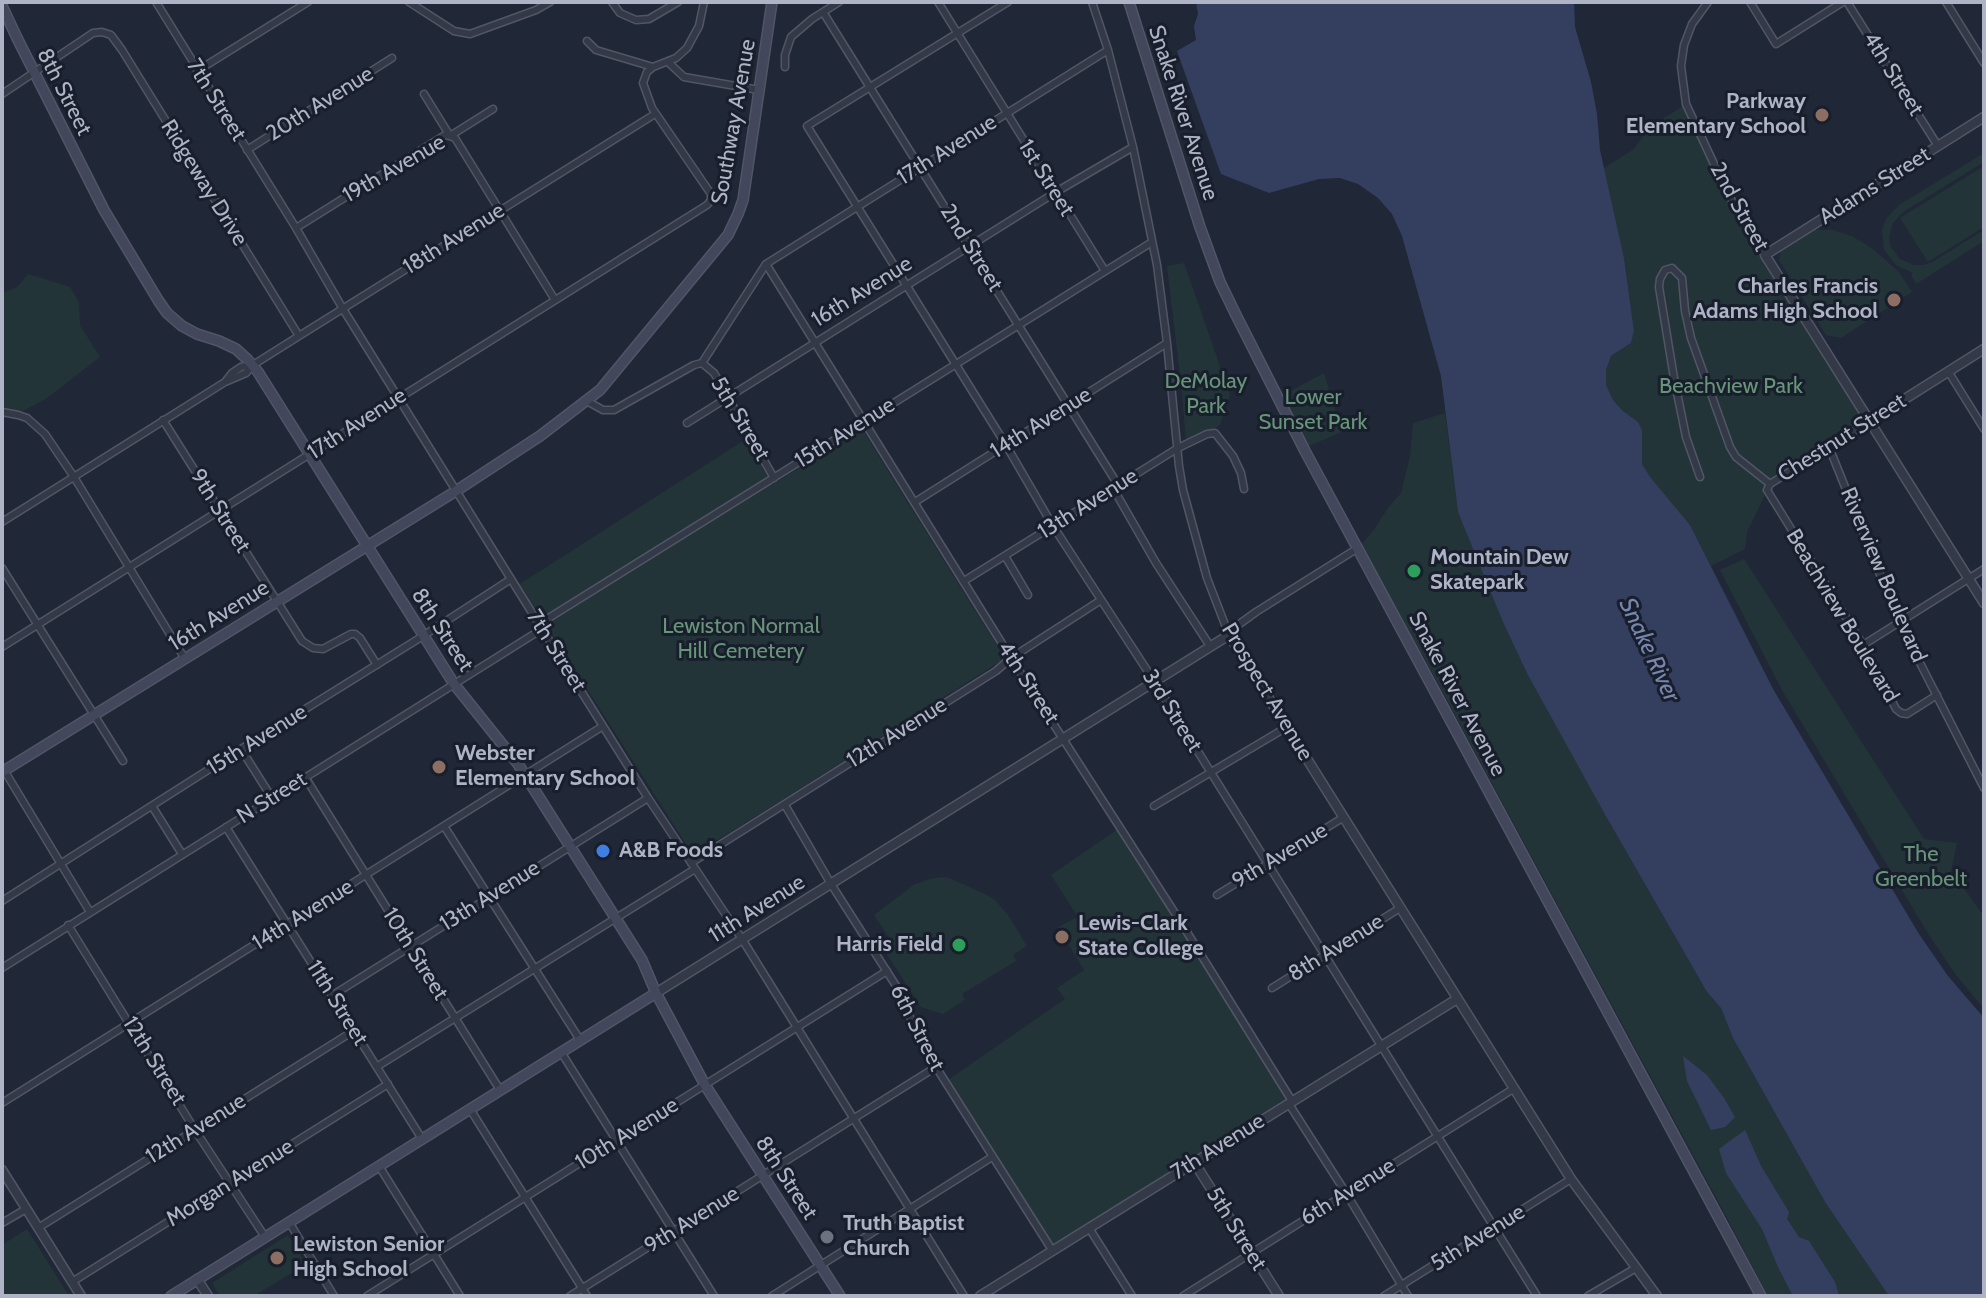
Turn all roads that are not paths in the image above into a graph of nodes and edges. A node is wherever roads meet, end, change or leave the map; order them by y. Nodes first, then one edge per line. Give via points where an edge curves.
1 (156, 2) edge
2 (308, 2) edge
3 (409, 2) edge
4 (550, 2) edge
5 (612, 2) edge
6 (678, 2) edge
7 (704, 2) edge
8 (772, 2) edge
9 (839, 2) edge
10 (938, 2) edge
11 (1008, 2) edge
12 (1092, 2) edge
13 (1129, 2) edge
14 (1708, 2) edge
15 (1750, 2) edge
16 (1845, 2) edge
17 (1946, 2) edge
18 (2, 6) edge
19 (823, 12) junction
20 (957, 34) junction
21 (587, 41) dead end
22 (1108, 50) junction
23 (392, 58) dead end
24 (668, 62) junction
25 (1984, 63) edge
26 (653, 67) junction
27 (785, 67) dead end
28 (197, 71) junction
29 (35, 73) junction
30 (871, 88) junction
31 (759, 90) junction
32 (2, 94) edge
33 (424, 94) dead end
34 (493, 109) dead end
35 (1005, 113) junction
36 (655, 114) junction
37 (1984, 117) edge
38 (450, 136) junction
39 (1938, 146) junction
40 (1133, 147) junction
41 (247, 150) junction
42 (921, 166) junction
43 (1056, 192) junction
44 (856, 206) junction
45 (499, 211) junction
46 (296, 228) junction
47 (1152, 242) junction
48 (970, 246) junction
49 (1765, 255) junction
50 (766, 264) junction
51 (1105, 271) junction
52 (906, 286) junction
53 (555, 300) junction
54 (343, 309) junction
55 (1019, 325) junction
56 (299, 336) junction
57 (815, 343) junction
58 (1167, 343) junction
59 (1984, 349) edge
60 (702, 363) junction
61 (253, 365) junction
62 (955, 366) junction
63 (1948, 371) junction
64 (728, 397) junction
65 (398, 398) junction
66 (585, 400) junction
67 (1069, 405) junction
68 (2, 412) edge
69 (163, 420) junction
70 (1870, 421) junction
71 (864, 422) junction
72 (687, 423) dead end
73 (1984, 429) edge
74 (1006, 445) junction
75 (1829, 447) junction
76 (1178, 448) junction
77 (311, 454) junction
78 (74, 477) junction
79 (1700, 477) dead end
80 (774, 478) junction
81 (1770, 484) junction
82 (1116, 486) junction
83 (1244, 489) dead end
84 (456, 491) junction
85 (915, 502) junction
86 (219, 511) junction
87 (2, 522) edge
88 (1053, 526) junction
89 (367, 545) junction
90 (1358, 548) junction
91 (1005, 556) junction
92 (2, 568) edge
93 (129, 569) junction
94 (1984, 569) edge
95 (1968, 578) junction
96 (511, 579) junction
97 (964, 581) junction
98 (1028, 595) dead end
99 (1101, 600) junction
100 (276, 602) junction
101 (1984, 603) edge
102 (1899, 622) junction
103 (37, 625) junction
104 (541, 626) junction
105 (1229, 635) junction
106 (423, 636) junction
107 (1863, 645) junction
108 (1210, 646) junction
109 (2, 647) edge
110 (1011, 658) junction
111 (185, 659) junction
112 (377, 665) junction
113 (1154, 681) junction
114 (454, 684) junction
115 (1937, 695) junction
116 (95, 714) junction
117 (603, 726) junction
118 (1287, 727) junction
119 (1064, 738) junction
120 (241, 749) junction
121 (123, 761) dead end
122 (3, 770) edge
123 (1210, 772) junction
124 (525, 775) junction
125 (305, 777) junction
126 (1984, 788) edge
127 (272, 798) junction
128 (648, 798) junction
129 (785, 805) junction
130 (152, 806) junction
131 (1154, 806) dead end
132 (1344, 817) junction
133 (444, 826) junction
134 (226, 827) junction
135 (570, 847) junction
136 (182, 854) junction
137 (1268, 863) junction
138 (60, 864) junction
139 (693, 866) junction
140 (366, 876) junction
141 (831, 884) junction
142 (1217, 895) dead end
143 (489, 897) junction
144 (2, 901) edge
145 (1400, 908) junction
146 (90, 912) junction
147 (616, 918) junction
148 (287, 924) junction
149 (68, 925) junction
150 (742, 939) junction
151 (409, 946) junction
152 (1325, 955) junction
153 (2, 968) edge
154 (534, 968) junction
155 (887, 971) junction
156 (1272, 988) dead end
157 (656, 993) junction
158 (333, 995) junction
159 (1457, 999) junction
160 (455, 1019) junction
161 (130, 1022) junction
162 (797, 1028) junction
163 (355, 1030) junction
164 (580, 1040) junction
165 (1382, 1046) junction
166 (561, 1052) junction
167 (378, 1066) junction
168 (936, 1067) junction
169 (388, 1084) junction
170 (705, 1085) junction
171 (1513, 1089) junction
172 (500, 1090) junction
173 (2, 1103) edge
174 (1290, 1103) junction
175 (470, 1109) junction
176 (853, 1118) junction
177 (195, 1130) junction
178 (1436, 1137) junction
179 (422, 1139) junction
180 (616, 1141) junction
181 (992, 1157) junction
182 (1194, 1162) junction
183 (379, 1166) junction
184 (2, 1170) edge
185 (762, 1176) junction
186 (1571, 1179) junction
187 (229, 1183) junction
188 (1346, 1193) junction
189 (525, 1198) junction
190 (26, 1209) junction
191 (909, 1209) junction
192 (289, 1222) junction
193 (2, 1223) edge
194 (1494, 1227) junction
195 (38, 1228) junction
196 (1089, 1228) junction
197 (674, 1232) junction
198 (265, 1237) junction
199 (1052, 1250) junction
200 (1252, 1253) junction
201 (435, 1254) junction
202 (820, 1265) junction
203 (1636, 1268) junction
204 (197, 1279) junction
205 (72, 1282) junction
206 (1402, 1285) junction
207 (582, 1289) junction
208 (81, 1296) edge
209 (171, 1296) edge
210 (208, 1296) edge
211 (334, 1296) edge
212 (367, 1296) edge
213 (460, 1296) edge
214 (570, 1296) edge
215 (587, 1296) edge
216 (714, 1296) edge
217 (772, 1296) edge
218 (840, 1296) edge
219 (964, 1296) edge
220 (980, 1296) edge
221 (1132, 1296) edge
222 (1183, 1296) edge
223 (1279, 1296) edge
224 (1384, 1296) edge
225 (1408, 1296) edge
226 (1537, 1296) edge
227 (1588, 1296) edge
228 (1657, 1296) edge
229 (1761, 1296) edge

1 - 28 street, 7th Street
2 - 28 street
3 - 4 street via 454,31 470,34
5 - 6 street via 636,20 649,19
7 - 24 street via 692,41
8 - 31 main road, Southway Avenue
9 - 19 street
10 - 20 street, 1st Street
11 - 20 street
12 - 22 street, Prospect Avenue
13 - 90 main road, Snake River Avenue via 1220,282
14 - 49 street, 2nd Street via 1684,45 1686,104 1728,194
15 - 16 street via 1776,44
16 - 39 street, 4th Street
17 - 25 street
18 - 29 main road, 8th Street
19 - 27 street via 791,37
19 - 30 street, 2nd Street
20 - 30 street
20 - 35 street, 1st Street
21 - 26 street via 596,50
22 - 35 street, 17th Avenue
22 - 40 street, Prospect Avenue
23 - 41 street, 20th Avenue
24 - 26 street
24 - 31 street via 684,77
26 - 36 street via 643,83
28 - 41 street, 7th Street
29 - 32 street
29 - 56 street, Ridgeway Drive via 93,33 111,35
29 - 61 main road, 8th Street via 104,210 162,306 182,326 231,347
30 - 42 street, 2nd Street
30 - 44 street, 3rd Street via 807,126
31 - 66 main road, Southway Avenue via 743,200 728,235
33 - 38 street
34 - 38 street, 19th Avenue
35 - 42 street, 17th Avenue
35 - 43 street, 1st Street
36 - 45 street, 18th Avenue
36 - 53 street, 17th Avenue via 711,200
37 - 39 street, Adams Street
38 - 45 street
38 - 46 street, 19th Avenue
39 - 49 street, Adams Street
40 - 43 street, 16th Avenue
40 - 47 street, Prospect Avenue
41 - 46 street, 7th Street
42 - 44 street, 17th Avenue
42 - 48 street, 2nd Street
43 - 48 street, 16th Avenue
43 - 51 street, 1st Street
44 - 50 street, 17th Avenue
44 - 52 street, 3rd Street
45 - 53 street
45 - 54 street, 18th Avenue
46 - 54 street, 7th Street
47 - 51 street, 15th Avenue
47 - 58 street, Prospect Avenue
48 - 52 street, 16th Avenue
48 - 55 street, 2nd Street
49 - 70 street, 2nd Street
50 - 57 street, 4th Street
50 - 60 street, 17th Avenue
51 - 55 street, 15th Avenue
52 - 57 street, 16th Avenue
52 - 62 street, 3rd Street
53 - 65 street, 17th Avenue
54 - 56 street, 18th Avenue
54 - 65 street, 7th Street
55 - 62 street, 15th Avenue
55 - 67 street, 2nd Street
56 - 61 street, 18th Avenue
57 - 64 street, 16th Avenue
57 - 71 street, 4th Street
58 - 67 street, 14th Avenue
58 - 76 street, Prospect Avenue
59 - 63 street, Chestnut Street
60 - 64 street, 5th Street
60 - 66 street via 614,410
61 - 69 street, 18th Avenue via 241,367
61 - 77 main road, 8th Street
62 - 71 street, 15th Avenue
62 - 74 street, 3rd Street
63 - 70 street, Chestnut Street
63 - 73 street
64 - 72 street, 16th Avenue
64 - 80 street, 5th Street
65 - 77 street, 17th Avenue
65 - 84 street, 7th Street
66 - 84 main road, Southway Avenue
67 - 74 street, 14th Avenue
67 - 82 street, 2nd Street
68 - 78 street via 38,427
69 - 78 street, 18th Avenue
69 - 86 street, 9th Street
70 - 75 street, Chestnut Street
70 - 95 street, 2nd Street
71 - 80 street, 15th Avenue
71 - 85 street, 4th Street
74 - 85 street, 14th Avenue
74 - 88 street, 3rd Street
75 - 81 street, Chestnut Street
75 - 102 street, Riverview Boulevard
76 - 82 street, 13th Avenue
76 - 83 street, 13th Avenue via 1215,433 1233,456
76 - 105 street, Prospect Avenue via 1190,521
77 - 86 street, 17th Avenue
77 - 89 main road, 8th Street
78 - 87 street, 18th Avenue
78 - 93 street
79 - 81 street, Chestnut Street via 1686,437 1659,287 1665,270 1672,268 1682,278 1691,338 1730,447
80 - 104 street, 15th Avenue
81 - 107 street, Beachview Boulevard via 1767,490
82 - 88 street, 13th Avenue
82 - 108 street, 2nd Street via 1156,563
84 - 89 main road, 16th Avenue
84 - 96 street, 7th Street
85 - 97 street, 4th Street
86 - 93 street, 17th Avenue
86 - 100 street, 9th Street
88 - 91 street, 13th Avenue
88 - 99 street, 3rd Street
89 - 100 main road, 16th Avenue
89 - 106 main road, 8th Street
90 - 105 street, 11th Avenue
90 - 229 main road, Snake River Avenue
91 - 97 street, 13th Avenue
91 - 98 street
92 - 103 street
93 - 103 street, 17th Avenue
93 - 111 street
94 - 95 street
95 - 101 street, 2nd Street
95 - 102 street
96 - 104 street, 7th Street
96 - 106 street, 15th Avenue
97 - 110 street, 4th Street
99 - 110 street, 12th Avenue
99 - 113 street, 3rd Street
100 - 111 main road, 16th Avenue
100 - 112 street, 9th Street via 307,646 323,649 355,634
102 - 107 street
102 - 115 street, Riverview Boulevard
103 - 109 street, 17th Avenue
103 - 116 street
104 - 114 street, N Street
104 - 117 street, 7th Street
105 - 108 street, 11th Avenue
105 - 118 street, Prospect Avenue
106 - 112 street, 15th Avenue
106 - 114 main road, 8th Street
107 - 115 street, Beachview Boulevard via 1901,713
108 - 113 street, 11th Avenue
110 - 119 street, 4th Street
110 - 129 street, 12th Avenue
111 - 116 main road, 16th Avenue
112 - 120 street, 15th Avenue
113 - 119 street, 11th Avenue
113 - 123 street, 3rd Street
114 - 124 main road, 8th Street
114 - 125 street, N Street
115 - 126 street, Riverview Boulevard
116 - 121 street
116 - 122 main road, 16th Avenue
117 - 124 street, 14th Avenue
117 - 128 street, 7th Street
118 - 123 street
118 - 132 street, Prospect Avenue
119 - 141 street, 11th Avenue
119 - 174 street, 4th Street
120 - 127 street
120 - 130 street, 15th Avenue
122 - 138 street
123 - 131 street
123 - 137 street, 3rd Street
124 - 133 street, 14th Avenue
124 - 135 main road, 8th Street
125 - 127 street, N Street
125 - 140 street, 10th Street
127 - 134 street, N Street
128 - 135 street, 13th Avenue
128 - 139 street, 7th Street
129 - 139 street, 12th Avenue
129 - 141 street, 6th Street
130 - 136 street
130 - 138 street, 15th Avenue
132 - 137 street, 9th Avenue
132 - 145 street, Prospect Avenue
133 - 140 street, 14th Avenue
133 - 143 street
134 - 136 street, N Street
134 - 148 street, 11th Street
135 - 143 street, 13th Avenue
135 - 147 main road, 8th Street
136 - 146 street, N Street
137 - 142 street, 9th Avenue
137 - 152 street, 3rd Street
138 - 144 street, 15th Avenue
138 - 146 street
139 - 147 street, 12th Avenue
139 - 150 street, 7th Street
140 - 148 street, 14th Avenue
140 - 151 street, 10th Street
141 - 150 street, 11th Avenue
141 - 155 street, 6th Street
143 - 151 street, 13th Avenue
143 - 154 street
145 - 152 street, 8th Avenue
145 - 159 street, Prospect Avenue
146 - 149 street, N Street
147 - 154 street, 12th Avenue
147 - 157 main road, 8th Street
148 - 158 street, 11th Street
148 - 161 street, 14th Avenue
149 - 153 street, N Street
149 - 161 street, 12th Street
150 - 157 street, 11th Avenue
150 - 162 street, 7th Street
151 - 158 street, 13th Avenue
151 - 160 street, 10th Street
152 - 156 street, 8th Avenue
152 - 165 street, 3rd Street
154 - 160 street, 12th Avenue
154 - 164 street
155 - 162 street, 10th Avenue
155 - 168 street, 6th Street
157 - 164 main road, 11th Avenue
157 - 170 main road, 8th Street
158 - 163 street, 11th Street
159 - 165 street, 7th Avenue
159 - 171 street, Prospect Avenue
160 - 167 street, 12th Avenue
160 - 172 street, 10th Street
161 - 173 street, 14th Avenue
161 - 177 street, 12th Street
162 - 170 street, 10th Avenue
162 - 176 street, 7th Street
163 - 167 street, 11th Street
163 - 177 street, 12th Avenue
164 - 166 main road, 11th Avenue
165 - 174 street, 7th Avenue
165 - 178 street, 3rd Street
166 - 172 main road, 11th Avenue
166 - 180 street
167 - 169 street, 11th Street
168 - 176 street, 9th Avenue
168 - 181 street, 6th Street
169 - 179 street, 11th Street
169 - 187 street, Morgan Avenue
170 - 180 street, 10th Avenue
170 - 185 main road, 8th Street
171 - 178 street, 6th Avenue
171 - 186 street, Prospect Avenue
172 - 175 main road, 11th Avenue
174 - 182 street, 7th Avenue
174 - 188 street, 4th Street
175 - 179 main road, 11th Avenue
175 - 189 street
176 - 185 street, 9th Avenue
176 - 191 street, 7th Street
177 - 187 street, 12th Street
177 - 195 street, 12th Avenue
178 - 188 street, 6th Avenue
178 - 194 street, 3rd Street
179 - 183 main road, 11th Avenue
180 - 189 street, 10th Avenue
180 - 197 street
181 - 191 street
181 - 199 street, 6th Street
182 - 196 street, 7th Avenue
182 - 200 street, 5th Street
183 - 192 main road, 11th Avenue
183 - 201 street
184 - 190 street
185 - 197 street, 9th Avenue
185 - 202 main road, 8th Street
186 - 194 street, 5th Avenue
186 - 203 street, Prospect Avenue
187 - 198 street, 12th Street
187 - 205 street, Morgan Avenue
188 - 200 street, 6th Avenue
188 - 206 street, 4th Street
189 - 201 street, 10th Avenue
189 - 207 street
190 - 193 street
190 - 195 street
191 - 202 street
191 - 219 street, 7th Street
192 - 198 main road, 11th Avenue
192 - 211 street
194 - 206 street, 5th Avenue
194 - 226 street, 3rd Street
195 - 205 street
196 - 199 street, 7th Avenue
196 - 221 street
197 - 207 street, 9th Avenue
197 - 216 street
198 - 204 main road, 11th Avenue
199 - 220 street, 7th Avenue
200 - 222 street, 6th Avenue
200 - 223 street, 5th Street
201 - 212 street, 10th Avenue
201 - 213 street
202 - 217 street
202 - 218 main road, 8th Street
203 - 227 street
203 - 228 street, Prospect Avenue
204 - 209 main road, 11th Avenue
204 - 210 street
205 - 208 street
206 - 224 street, 5th Avenue
206 - 225 street, 4th Street
207 - 214 street, 9th Avenue
207 - 215 street

